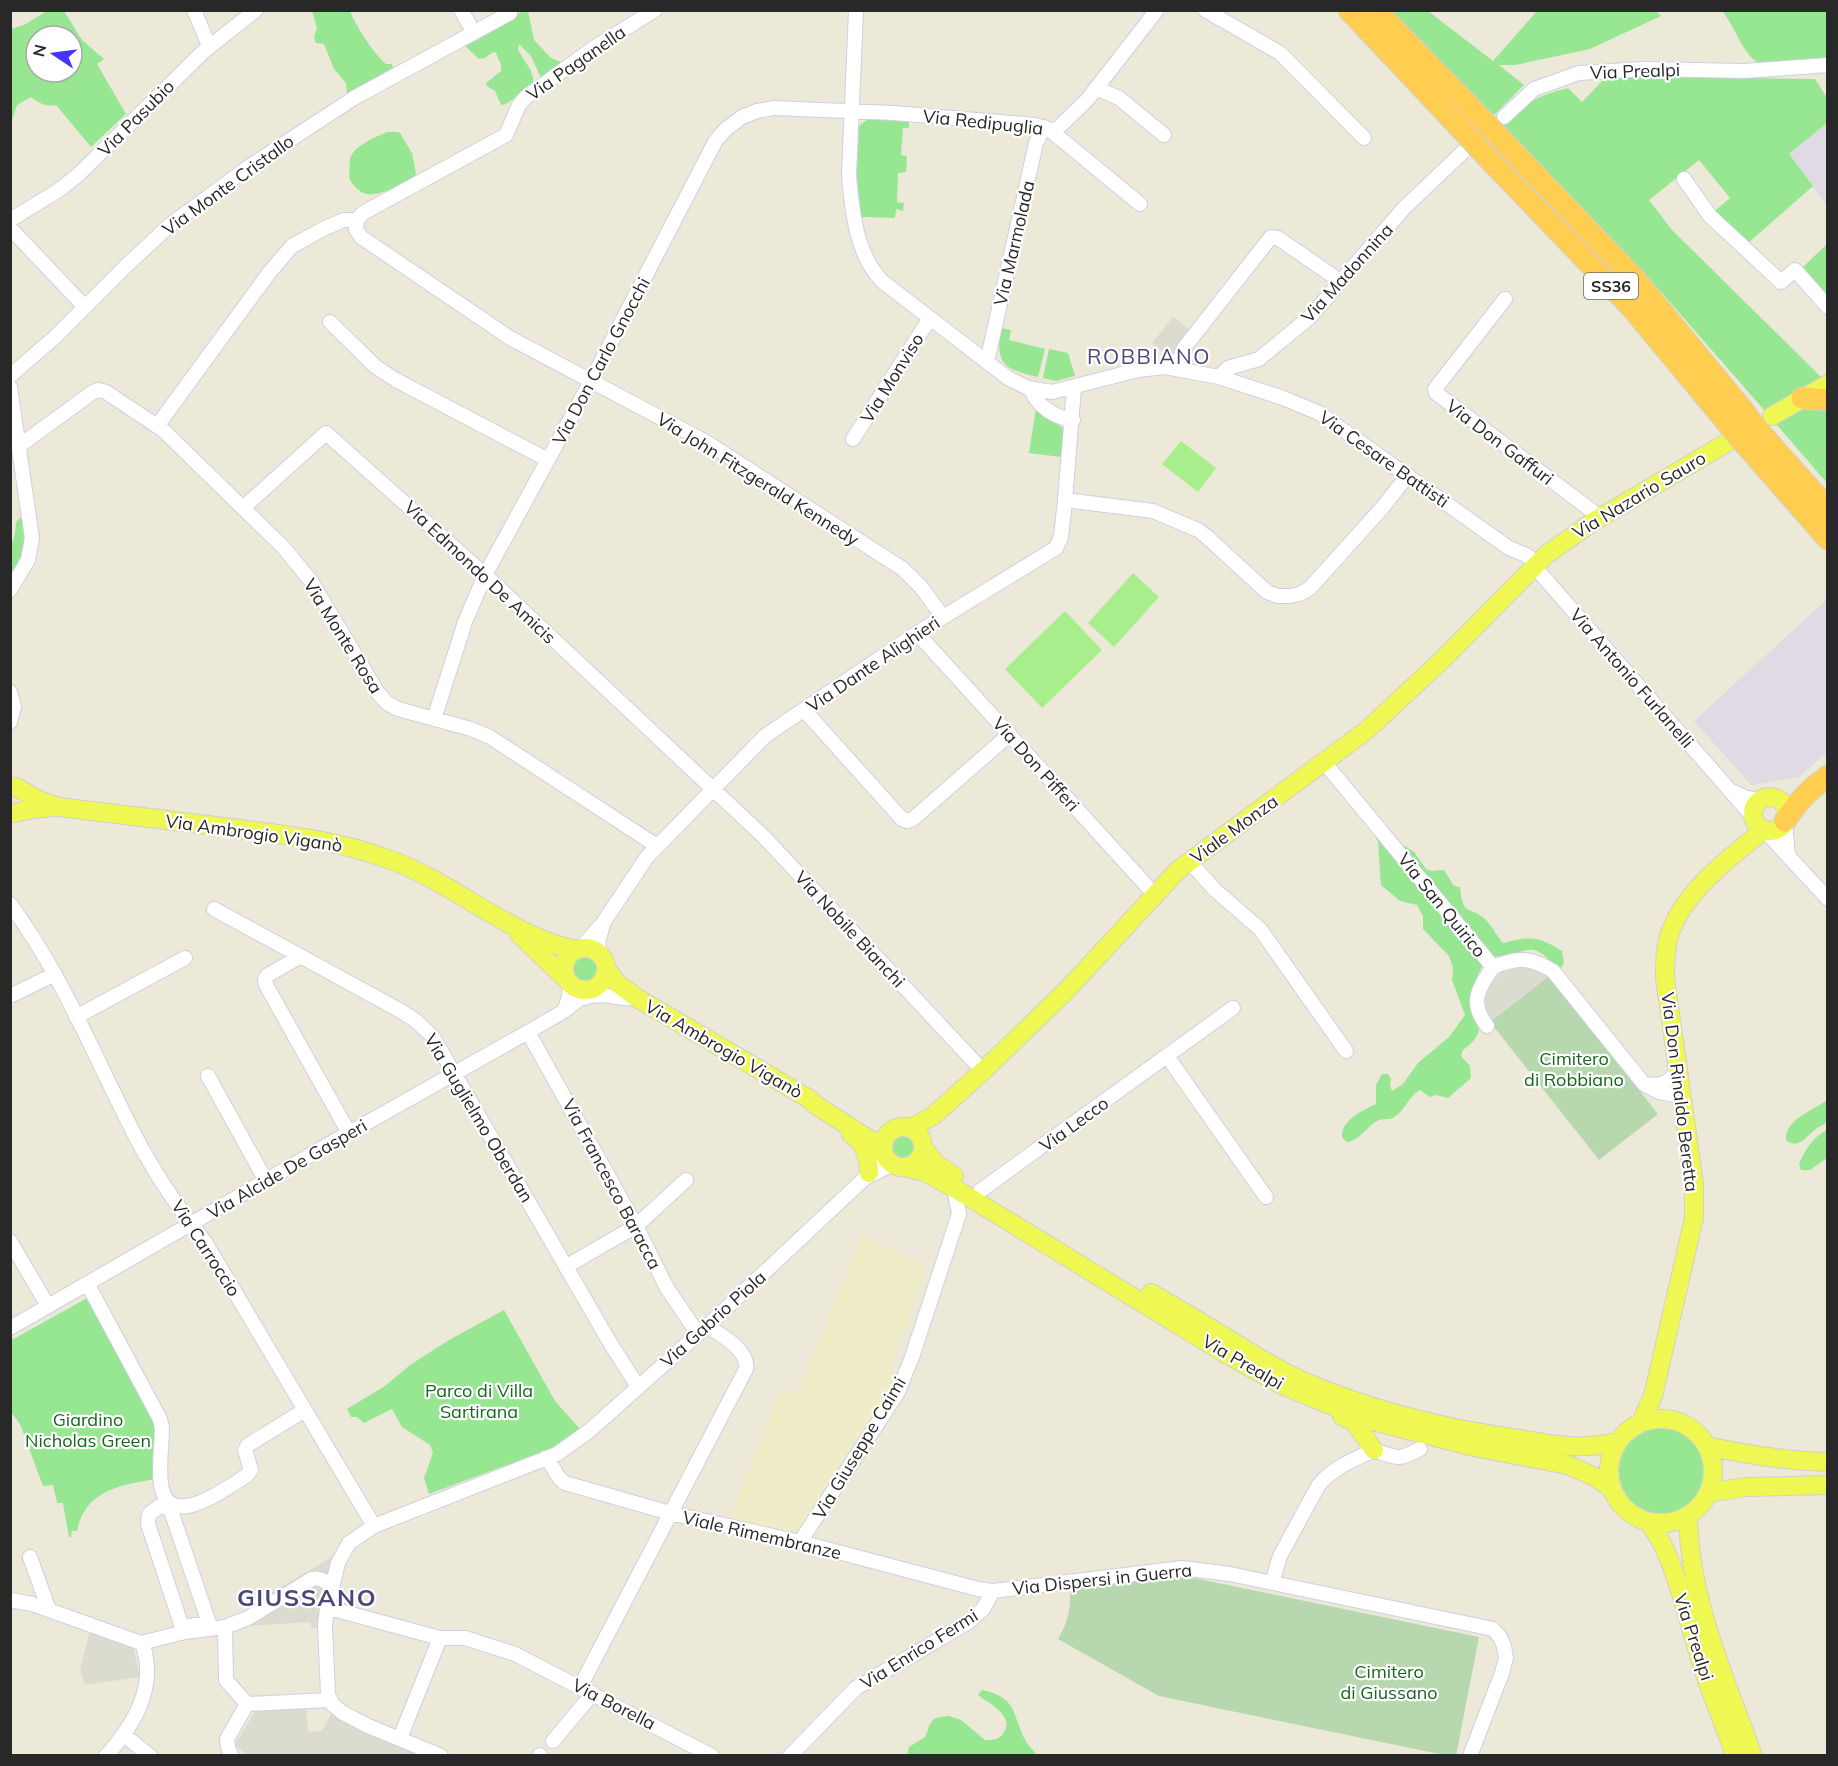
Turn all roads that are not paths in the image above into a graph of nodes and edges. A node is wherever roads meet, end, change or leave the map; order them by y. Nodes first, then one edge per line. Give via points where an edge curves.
1 (194, 10) edge
2 (256, 10) edge
3 (461, 10) edge
4 (655, 10) edge
5 (856, 10) edge
6 (1157, 10) edge
7 (1205, 10) edge
8 (1349, 10) edge
9 (1376, 10) edge
10 (510, 13) dead end
11 (474, 33) junction
12 (209, 46) junction
13 (1827, 65) edge
14 (1096, 88) junction
15 (852, 111) junction
16 (1504, 117) dead end
17 (1470, 123) junction
18 (1047, 128) junction
19 (1164, 135) dead end
20 (1364, 138) dead end
21 (1463, 152) dead end
22 (1684, 179) dead end
23 (1140, 204) dead end
24 (10, 219) edge
25 (357, 220) junction
26 (10, 228) edge
27 (1340, 281) junction
28 (1505, 299) dead end
29 (85, 307) junction
30 (1827, 307) edge
31 (930, 318) junction
32 (330, 322) dead end
33 (987, 362) junction
34 (1178, 369) junction
35 (10, 376) edge
36 (1219, 376) junction
37 (591, 381) junction
38 (1827, 384) edge
39 (10, 387) edge
40 (1074, 388) junction
41 (1031, 389) junction
42 (1802, 399) junction
43 (1827, 400) edge
44 (1073, 420) junction
45 (158, 426) junction
46 (1746, 427) junction
47 (853, 439) dead end
48 (19, 446) junction
49 (548, 460) junction
50 (1408, 475) junction
51 (1818, 491) edge
52 (1065, 500) junction
53 (243, 508) junction
54 (1827, 509) edge
55 (1600, 517) junction
56 (1827, 539) edge
57 (1536, 564) junction
58 (485, 575) junction
59 (10, 590) edge
60 (943, 617) junction
61 (917, 633) junction
62 (10, 692) edge
63 (804, 710) junction
64 (434, 718) junction
65 (10, 722) edge
66 (1010, 734) junction
67 (1324, 762) junction
68 (1827, 776) edge
69 (13, 782) edge
70 (714, 789) junction
71 (1809, 790) junction
72 (59, 807) junction
73 (1762, 814) junction
74 (12, 816) edge
75 (1785, 821) junction
76 (657, 846) junction
77 (1788, 856) junction
78 (1189, 861) junction
79 (1155, 895) junction
80 (1827, 899) edge
81 (10, 904) edge
82 (214, 909) dead end
83 (503, 921) junction
84 (603, 923) junction
85 (578, 949) junction
86 (301, 956) junction
87 (185, 958) dead end
88 (1493, 968) junction
89 (55, 974) junction
90 (587, 980) junction
91 (10, 996) edge
92 (1233, 1008) dead end
93 (76, 1017) junction
94 (1487, 1026) dead end
95 (528, 1032) junction
96 (1346, 1051) dead end
97 (1167, 1056) junction
98 (1678, 1070) junction
99 (983, 1071) junction
100 (454, 1074) junction
101 (208, 1076) dead end
102 (1644, 1084) junction
103 (1681, 1096) junction
104 (816, 1104) junction
105 (348, 1133) junction
106 (912, 1136) junction
107 (891, 1158) junction
108 (867, 1176) junction
109 (686, 1180) dead end
110 (266, 1181) junction
111 (954, 1188) junction
112 (978, 1196) junction
113 (1266, 1197) dead end
114 (958, 1214) junction
115 (191, 1224) junction
116 (636, 1226) junction
117 (10, 1241) edge
118 (567, 1266) junction
119 (88, 1285) junction
120 (48, 1306) junction
121 (10, 1328) edge
122 (702, 1330) junction
123 (1660, 1366) junction
124 (638, 1387) junction
125 (1320, 1402) junction
126 (305, 1410) junction
127 (1641, 1422) junction
128 (1683, 1423) junction
129 (1617, 1442) junction
130 (1707, 1446) junction
131 (1474, 1447) junction
132 (1420, 1449) joint
133 (1374, 1450) junction
134 (546, 1461) junction
135 (1827, 1462) edge
136 (1827, 1485) edge
137 (1611, 1488) junction
138 (1708, 1493) junction
139 (670, 1513) junction
140 (1688, 1515) junction
141 (1648, 1522) junction
142 (374, 1526) junction
143 (800, 1542) junction
144 (30, 1557) dead end
145 (336, 1574) junction
146 (317, 1578) junction
147 (1272, 1583) junction
148 (332, 1589) junction
149 (993, 1591) junction
150 (10, 1600) edge
151 (329, 1608) junction
152 (49, 1610) junction
153 (325, 1626) junction
154 (182, 1627) joint
155 (225, 1627) junction
156 (440, 1638) junction
157 (141, 1643) junction
158 (586, 1690) junction
159 (329, 1700) junction
160 (247, 1704) junction
161 (124, 1735) junction
162 (400, 1738) junction
163 (553, 1741) dead end
164 (106, 1755) edge
165 (150, 1755) edge
166 (231, 1755) edge
167 (441, 1755) edge
168 (712, 1755) edge
169 (790, 1755) edge
170 (1470, 1755) edge
171 (1735, 1755) edge
172 (1753, 1755) edge

1 - 12 street
2 - 12 street, Via Pasubio
3 - 11 street
4 - 25 street, Via Paganella via 592,49 525,98 506,135 363,213
5 - 15 street
6 - 14 street, Via Redipuglia
7 - 20 street via 1280,53
8 - 17 highway, SS36
9 - 17 highway, SS36
10 - 11 street, Via Monte Cristallo
11 - 29 street, Via Monte Cristallo via 354,98 250,166 170,225
12 - 24 street, Via Pasubio via 78,175
13 - 16 street, Via Prealpi via 1745,71 1644,69 1579,73 1534,89
14 - 18 street, Via Redipuglia via 1062,127
14 - 19 street via 1119,98
15 - 18 street, Via Redipuglia
15 - 31 street via 851,198 866,256 883,282
15 - 37 street, Via Don Carlo Gnocchi via 765,109 742,117 723,132
17 - 46 highway, SS36, bridge via 1486,156
17 - 46 highway, SS36, bridge via 1504,142 1636,280
18 - 23 street
18 - 33 street, Via Marmolada via 1036,143
21 - 27 street, Via Madonnina via 1404,208
22 - 30 street via 1710,216 1781,282 1795,270
25 - 37 street, Via John Fitzgerald Kennedy via 356,229 361,237 510,338
25 - 45 street via 344,220 292,246
26 - 29 street
27 - 34 street via 1275,237 1267,239 1191,339
27 - 36 street, Via Madonnina via 1310,317 1259,359 1228,368
28 - 55 street, Via Don Gaffuri via 1435,389 1436,393
29 - 35 street, Via Monte Cristallo
31 - 33 street
31 - 47 street, Via Monviso
32 - 49 street via 368,360 396,380
33 - 41 street
34 - 36 street, Via Cesare Battisti
34 - 40 street, Via Cesare Battisti via 1138,370
36 - 50 street, Via Cesare Battisti via 1312,409
37 - 49 street, Via Don Carlo Gnocchi
37 - 60 street, Via John Fitzgerald Kennedy via 706,442 903,570
38 - 42 main road, Via Nazario Sauro
39 - 48 street
40 - 41 street, Via Cesare Battisti via 1052,392
40 - 44 street, Via Dante Alighieri
41 - 44 street via 1036,400 1050,411
42 - 43 highway
42 - 46 main road, Via Nazario Sauro
44 - 52 street, Via Dante Alighieri
45 - 48 street, Via Monte Rosa via 99,390
45 - 53 street, Via Monte Rosa
46 - 51 highway, SS36
46 - 55 main road, Via Nazario Sauro
46 - 56 highway, SS36
48 - 59 street via 32,538 28,560
49 - 58 street, Via Don Carlo Gnocchi
50 - 52 street via 1310,588 1290,596 1264,590 1198,530 1144,509
50 - 57 street, Via Cesare Battisti via 1509,548 1513,555
51 - 54 highway, SS36
52 - 60 street, Via Dante Alighieri via 1061,537 1052,552
53 - 58 street, Via Edmondo De Amicis via 326,433
53 - 64 street, Via Monte Rosa via 311,581 382,699 398,709
55 - 57 main road, Via Nazario Sauro
57 - 67 main road, Viale Monza via 1391,708
57 - 73 street, Via Antonio Furlanelli via 1730,789 1747,798
58 - 64 street, Via Don Carlo Gnocchi via 465,622
58 - 70 street, Via Edmondo De Amicis
60 - 61 street, Via Dante Alighieri
61 - 63 street, Via Dante Alighieri
61 - 66 street, Via Don Pifferi
62 - 65 street via 14,707
63 - 66 street via 902,819 908,821
63 - 70 street, Via Dante Alighieri via 765,735
64 - 76 street, Via Monte Rosa via 496,741
66 - 79 street, Via Don Pifferi
67 - 78 main road, Viale Monza
67 - 88 street, Via San Quirico
68 - 71 highway
69 - 72 main road, Via Ambrogio Viganò via 32,797
69 - 74 main road, Via Ambrogio Viganò via 18,796
70 - 76 street, Via Dante Alighieri
70 - 99 street, Via Nobile Bianchi via 764,837
71 - 73 highway
71 - 75 highway
72 - 74 main road, Via Ambrogio Viganò via 32,809
72 - 83 main road, Via Ambrogio Viganò via 337,843 407,866
73 - 75 main road, Via Don Rinaldo Beretta via 1779,828
73 - 77 street, Via Antonio Furlanelli
73 - 98 main road, Via Don Rinaldo Beretta via 1746,844 1692,893 1669,936 1665,978
75 - 77 street
76 - 84 street, Via Dante Alighieri via 639,866
77 - 80 street, Via Antonio Furlanelli
78 - 79 main road, Viale Monza
78 - 96 street via 1260,929
79 - 99 main road, Viale Monza via 1065,992
81 - 89 street, Via Carroccio
82 - 86 street, Via Guglielmo Oberdan
83 - 85 main road, Via Ambrogio Viganò via 545,941
83 - 90 main road, Via Ambrogio Viganò
84 - 85 street, Via Dante Alighieri
84 - 90 street, Via Dante Alighieri
85 - 90 main road, Via Ambrogio Viganò via 591,949
85 - 90 main road via 566,958 564,965
86 - 100 street, Via Guglielmo Oberdan via 415,1020 433,1037
86 - 105 street via 268,975 266,986
87 - 93 street
88 - 94 street via 1476,999 1477,1010
88 - 102 street, Via San Quirico via 1524,959 1553,971
89 - 91 street
89 - 93 street, Via Carroccio
90 - 95 street, Via Alcide De Gasperi via 570,997 564,1011
90 - 104 main road, Via Ambrogio Viganò via 637,998
92 - 97 street, Via Lecco
93 - 115 street, Via Carroccio via 142,1148
95 - 100 street, Via Alcide De Gasperi
95 - 116 street, Via Francesco Baracca
97 - 112 street, Via Lecco
97 - 113 street
98 - 102 street via 1662,1084
98 - 103 main road, Via Don Rinaldo Beretta
99 - 106 main road, Viale Monza
100 - 105 street, Via Alcide De Gasperi
100 - 118 street, Via Guglielmo Oberdan
101 - 110 street
102 - 103 street
103 - 123 main road, Via Don Rinaldo Beretta via 1695,1184 1694,1218
104 - 106 main road, Via Ambrogio Viganò via 816,1100 862,1126
104 - 107 main road, Via Ambrogio Viganò
104 - 108 main road via 826,1117 861,1140 867,1153
105 - 110 street, Via Alcide De Gasperi
106 - 107 main road via 885,1138
106 - 107 main road via 918,1160
106 - 112 main road, Via Prealpi via 943,1170
107 - 108 street, Via Gabrio Piola
107 - 111 main road, Via Prealpi
108 - 122 street, Via Gabrio Piola
109 - 116 street
110 - 115 street, Via Alcide De Gasperi
111 - 112 main road, Via Prealpi
111 - 114 street
112 - 114 street, Via Lecco
112 - 125 main road, Via Prealpi via 1226,1354
112 - 129 main road, Via Prealpi via 1304,1382 1393,1413 1480,1433 1573,1447
114 - 143 street, Via Giuseppe Caimi via 898,1392
115 - 119 street, Via Alcide De Gasperi
115 - 126 street, Via Carroccio
116 - 118 street
116 - 122 street, Via Francesco Baracca via 668,1288
117 - 120 street
118 - 124 street, Via Guglielmo Oberdan
119 - 120 street, Via Alcide De Gasperi
119 - 126 street via 160,1419 161,1480 166,1498 180,1507 192,1506 249,1474 245,1450 248,1445
120 - 121 street, Via Alcide De Gasperi
122 - 124 street, Via Gabrio Piola
122 - 139 street via 736,1347 746,1358 746,1369
123 - 127 main road, Via Don Rinaldo Beretta via 1653,1396
123 - 128 main road, Via Don Rinaldo Beretta via 1663,1402
124 - 134 street, Via Gabrio Piola via 589,1431
125 - 131 main road, Via Prealpi via 1361,1418
125 - 133 main road via 1353,1422
126 - 142 street, Via Carroccio
127 - 128 main road via 1662,1418
127 - 129 main road
128 - 130 main road
129 - 137 main road via 1610,1456
130 - 135 main road via 1787,1461
130 - 138 main road via 1713,1461
131 - 132 main road
131 - 137 main road, Via Prealpi via 1568,1465
132 - 133 street via 1403,1458
133 - 147 street via 1331,1473 1318,1486 1280,1556
134 - 139 street, Viale Rimembranze via 565,1483
134 - 142 street
136 - 138 main road via 1745,1487
137 - 141 main road via 1629,1513
138 - 140 main road
139 - 143 street, Viale Rimembranze
139 - 158 street
140 - 141 main road via 1669,1523
140 - 172 main road, Via Prealpi via 1693,1575 1707,1629
141 - 171 main road, Via Prealpi via 1657,1532 1668,1559
142 - 145 street via 354,1540
143 - 149 street, Viale Rimembranze
144 - 152 street
145 - 146 street
145 - 148 street
145 - 151 street
146 - 148 street
146 - 155 street
147 - 149 street, Via Dispersi in Guerra via 1182,1568
147 - 170 street, Via Dispersi in Guerra via 1492,1629 1500,1637 1506,1658
148 - 153 street
149 - 169 street, Via Enrico Fermi via 983,1609 967,1623 856,1688
150 - 152 street
151 - 153 street
151 - 156 street, Via Borella
152 - 157 street
153 - 159 street
154 - 154 street via 208,1623 170,1508 160,1506 149,1514 148,1524
155 - 157 street
155 - 160 street via 226,1680
156 - 158 street, Via Borella via 465,1638 515,1654
156 - 162 street
157 - 161 street via 145,1649 147,1684
158 - 163 street
158 - 168 street, Via Borella
159 - 160 street
159 - 162 street via 343,1713
160 - 166 street via 227,1739
161 - 164 street
161 - 165 street
162 - 167 street

